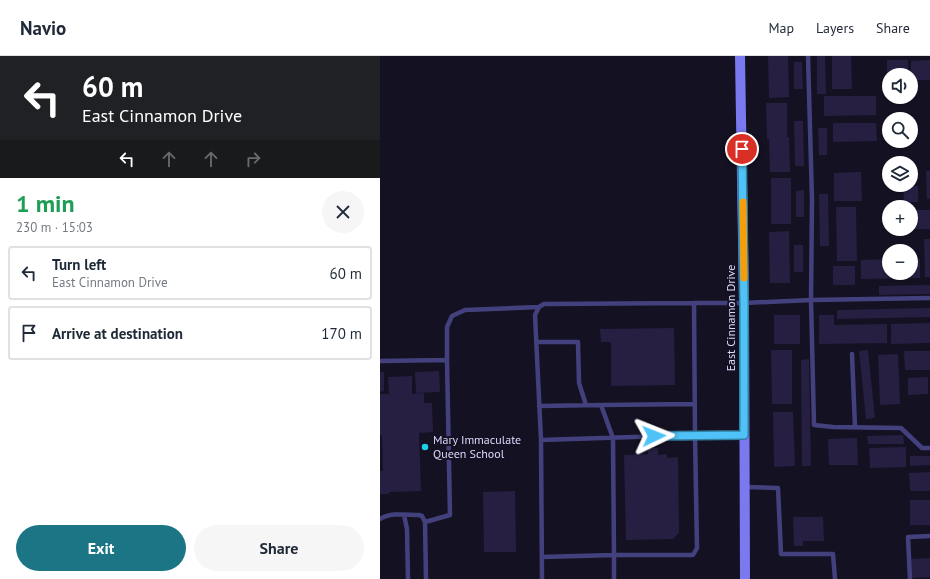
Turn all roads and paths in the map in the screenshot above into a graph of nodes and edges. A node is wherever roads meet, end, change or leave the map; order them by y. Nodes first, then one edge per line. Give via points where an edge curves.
1 (740, 56) edge
2 (808, 56) edge
3 (930, 298) edge
4 (811, 300) junction
5 (694, 303) junction
6 (744, 303) junction
7 (539, 307) junction
8 (536, 342) junction
9 (852, 354) dead end
10 (447, 360) junction
11 (380, 361) edge
12 (695, 404) junction
13 (601, 405) junction
14 (539, 406) junction
15 (586, 406) junction
16 (855, 427) junction
17 (695, 435) junction
18 (744, 435) junction
19 (613, 438) junction
20 (541, 440) junction
21 (930, 448) edge
22 (745, 487) junction
23 (404, 515) junction
24 (380, 519) edge
25 (424, 522) junction
26 (930, 536) edge
27 (614, 555) junction
28 (542, 557) junction
29 (408, 579) edge
30 (426, 579) edge
31 (542, 579) edge
32 (614, 579) edge
33 (745, 579) edge
34 (835, 579) edge
35 (910, 579) edge

1 - 6 street, East Cinnamon Drive
2 - 4 lane via 812,200
3 - 4 lane
4 - 6 lane
4 - 16 lane via 814,425
5 - 6 lane
5 - 7 lane via 544,304
5 - 12 lane
6 - 18 street, East Cinnamon Drive
7 - 8 lane via 535,315
7 - 10 lane via 465,310 452,316 447,327
8 - 14 lane
8 - 15 lane via 578,342 579,383
9 - 16 lane
10 - 11 lane
10 - 25 lane via 450,515
12 - 13 lane
12 - 17 lane
13 - 15 lane
13 - 19 lane
14 - 15 lane
14 - 20 lane
16 - 21 lane via 901,428 922,448
17 - 18 lane
17 - 19 lane
17 - 27 lane via 697,548 693,555
18 - 22 street, East Cinnamon Drive
19 - 20 lane
19 - 27 lane
20 - 28 lane
22 - 33 street, East Cinnamon Drive
22 - 34 lane via 778,488 781,554 833,554
23 - 24 lane via 384,516
23 - 25 lane via 422,516
23 - 29 lane via 407,529
25 - 30 lane
26 - 35 lane via 908,537
27 - 28 lane
27 - 32 lane
28 - 31 lane

